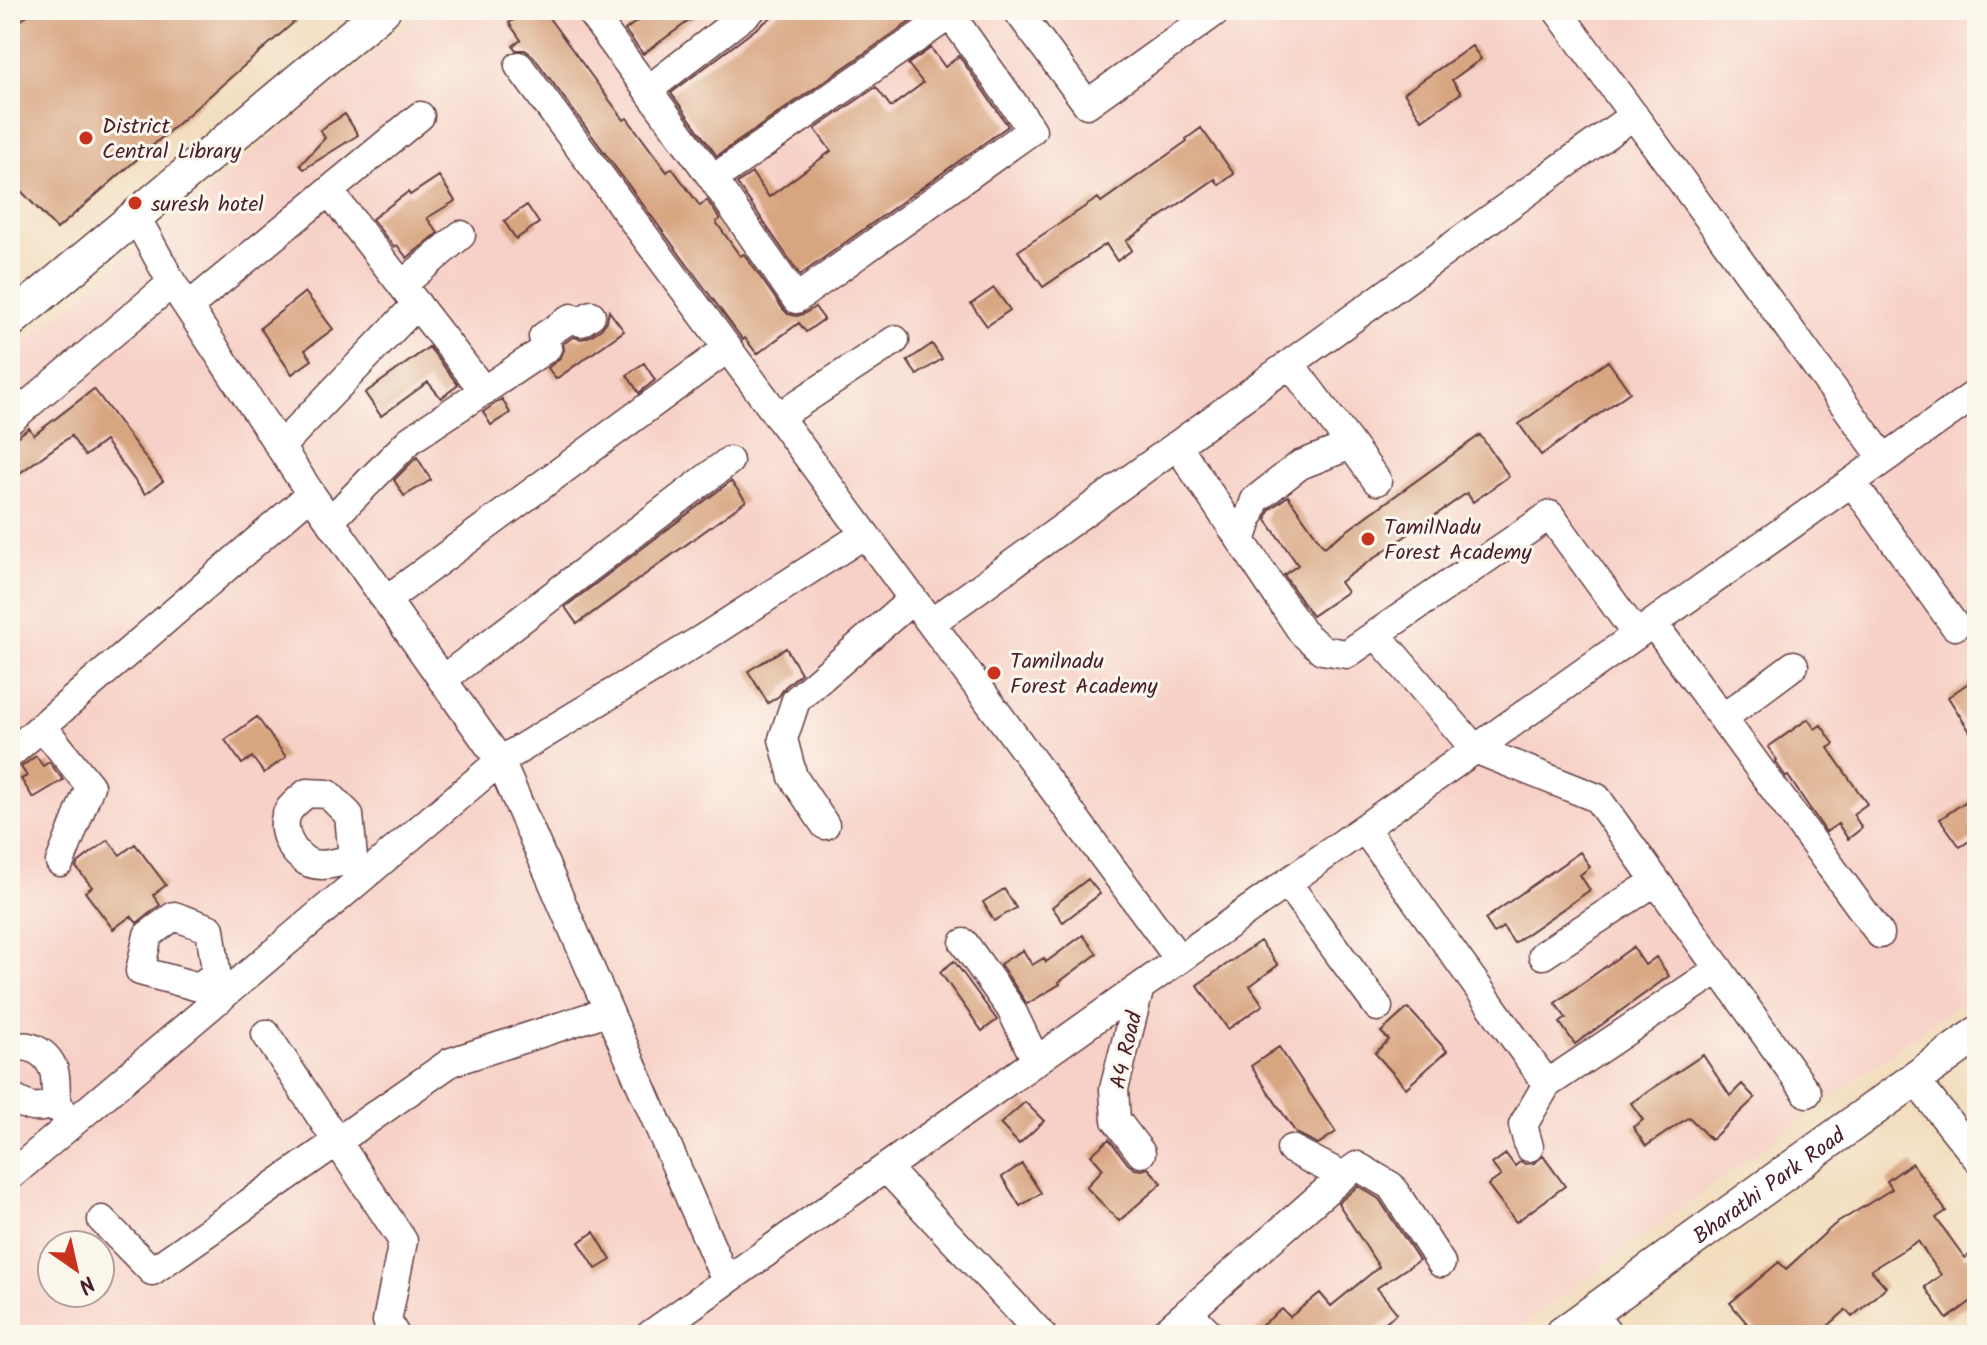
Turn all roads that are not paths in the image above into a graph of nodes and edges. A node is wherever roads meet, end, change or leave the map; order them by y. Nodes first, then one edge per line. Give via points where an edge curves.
1 (383, 10) edge
2 (589, 10) edge
3 (751, 10) edge
4 (1017, 10) edge
5 (1218, 10) edge
6 (1557, 10) edge
7 (954, 12) edge
8 (519, 66) dead end
9 (648, 90) junction
10 (1634, 115) junction
11 (420, 116) dead end
12 (713, 179) junction
13 (329, 191) junction
14 (136, 217) junction
15 (461, 235) dead end
16 (180, 295) junction
17 (410, 295) junction
18 (591, 315) dead end
19 (10, 321) edge
20 (895, 340) dead end
21 (728, 348) junction
22 (1290, 364) junction
23 (484, 391) junction
24 (1977, 393) edge
25 (778, 417) junction
26 (10, 420) edge
27 (1177, 445) junction
28 (1351, 445) junction
29 (280, 447) junction
30 (1884, 459) junction
31 (729, 461) dead end
32 (1377, 481) dead end
33 (1852, 482) junction
34 (311, 494) junction
35 (330, 521) junction
36 (865, 534) junction
37 (1241, 541) junction
38 (913, 599) junction
39 (386, 600) junction
40 (931, 623) junction
41 (1955, 626) dead end
42 (1645, 629) junction
43 (1376, 634) junction
44 (1794, 665) dead end
45 (442, 680) junction
46 (1723, 718) junction
47 (42, 726) junction
48 (1475, 749) junction
49 (10, 754) edge
50 (500, 761) junction
51 (825, 825) dead end
52 (1364, 828) junction
53 (60, 862) dead end
54 (1656, 881) junction
55 (1287, 883) junction
56 (1880, 934) dead end
57 (964, 943) dead end
58 (1543, 955) dead end
59 (1179, 959) junction
60 (1719, 969) junction
61 (1140, 987) junction
62 (1378, 1007) dead end
63 (608, 1011) junction
64 (266, 1034) dead end
65 (1977, 1034) edge
66 (10, 1051) edge
67 (1036, 1061) junction
68 (1914, 1079) junction
69 (1547, 1084) junction
70 (1807, 1093) dead end
71 (10, 1097) edge
72 (64, 1114) junction
73 (337, 1142) junction
74 (1529, 1147) dead end
75 (1291, 1149) dead end
76 (1141, 1153) dead end
77 (1977, 1158) edge
78 (886, 1168) junction
79 (10, 1176) edge
80 (1343, 1176) junction
81 (102, 1220) dead end
82 (1441, 1263) dead end
83 (726, 1281) junction
84 (1188, 1312) junction
85 (1600, 1324) edge
86 (395, 1335) edge
87 (650, 1335) edge
88 (1042, 1335) edge
89 (1162, 1335) edge
90 (1211, 1335) edge
91 (1561, 1335) edge

1 - 14 main road
2 - 9 street
3 - 9 street
4 - 5 street via 1087,104
6 - 10 street
7 - 12 street
7 - 12 street via 1032,130 796,299
8 - 21 street
9 - 12 street
10 - 22 street
10 - 30 street
11 - 13 street
13 - 16 street
13 - 17 street
14 - 16 street
14 - 19 main road
15 - 17 street
16 - 26 street
16 - 29 street
17 - 23 street
17 - 29 street
18 - 23 street via 581,322 571,318 543,337 547,348
20 - 25 street
21 - 25 street
21 - 39 street
22 - 27 street
22 - 28 street
23 - 35 street via 410,440
24 - 30 street
25 - 36 street
27 - 37 street
27 - 40 street
28 - 32 street
28 - 37 street via 1300,465 1255,500
29 - 34 street
30 - 33 street
31 - 45 street
33 - 41 street
33 - 42 street
34 - 35 street
34 - 47 street
35 - 39 street
36 - 38 street
36 - 50 street
37 - 43 street via 1302,632 1322,650 1347,654
38 - 40 street
38 - 51 street via 796,700 783,739 793,777
39 - 45 street
40 - 59 street
42 - 43 street via 1550,515
42 - 46 street
42 - 48 street
43 - 48 street
44 - 46 street
45 - 50 street
46 - 56 street
47 - 49 street
47 - 53 street via 90,786
48 - 52 street
48 - 54 street via 1597,798
50 - 63 street
50 - 72 street via 357,869
52 - 55 street
52 - 69 street
54 - 58 street
54 - 60 street
55 - 59 street
55 - 62 street
57 - 67 street via 1011,1009
59 - 61 street
60 - 69 street
60 - 70 street
61 - 67 street
61 - 76 street, A4 Road via 1114,1089 1116,1120
63 - 73 street via 451,1062
63 - 83 street
64 - 73 street
65 - 68 main road, Bharathi Park Road
66 - 72 street via 33,1047 49,1060
67 - 78 street
68 - 77 street
68 - 85 main road, Bharathi Park Road
69 - 74 street via 1523,1125
71 - 72 street
72 - 79 street
73 - 81 street via 152,1271
73 - 86 street via 403,1241 387,1321
75 - 80 street
78 - 83 street
78 - 88 street
80 - 82 street via 1357,1166 1391,1186
80 - 84 street
83 - 87 street
84 - 89 street
84 - 90 street
85 - 91 main road, Bharathi Park Road

